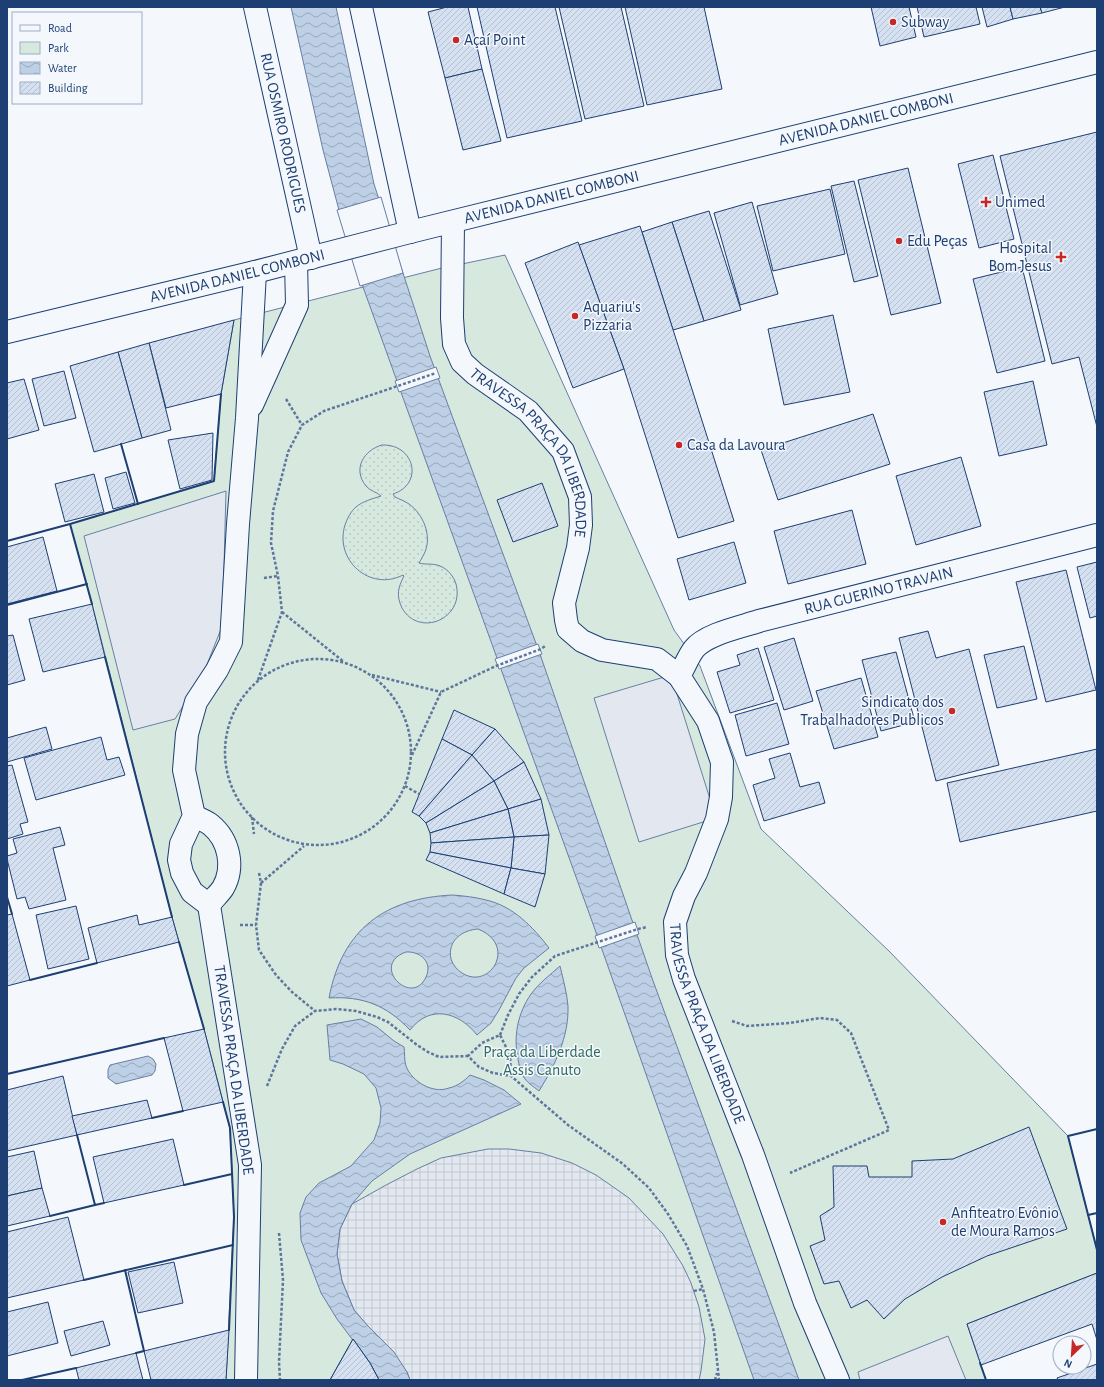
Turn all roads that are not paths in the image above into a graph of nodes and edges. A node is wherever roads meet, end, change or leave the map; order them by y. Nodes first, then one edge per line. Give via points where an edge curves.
1 (255, 7) edge
2 (361, 7) edge
3 (1097, 62) edge
4 (454, 222) junction
5 (402, 234) junction
6 (303, 260) junction
7 (255, 272) junction
8 (7, 332) edge
9 (247, 418) junction
10 (1097, 535) edge
11 (680, 676) junction
12 (194, 816) junction
13 (209, 905) junction
14 (246, 1380) edge
15 (838, 1380) edge

1 - 6 street, RUA OSMIRO RODRIGUES
2 - 5 street
3 - 4 street, AVENIDA DANIEL COMBONI
4 - 5 street, AVENIDA DANIEL COMBONI
4 - 11 street, TRAVESSA PRAÇA DA LIBERDADE via 452,318 454,344 462,362 528,411 563,451 580,497 581,525 578,548 564,603 568,629 582,641 602,650 657,658
5 - 6 street, AVENIDA DANIEL COMBONI
6 - 7 street, AVENIDA DANIEL COMBONI
6 - 9 street via 297,305
7 - 8 street, AVENIDA DANIEL COMBONI
7 - 9 street
9 - 12 street via 231,642 217,670 196,702 187,734 184,770
10 - 11 street, RUA GUERINO TRAVAIN via 759,621 712,636 694,649
11 - 15 street, TRAVESSA PRAÇA DA LIBERDADE via 708,721 722,762 721,797 717,819 675,922 677,955 753,1155 804,1303
12 - 13 street via 181,844 179,860 182,873 192,892
12 - 13 street via 211,825 223,839 229,852 229,869 223,887
13 - 14 street, TRAVESSA PRAÇA DA LIBERDADE via 250,1165

